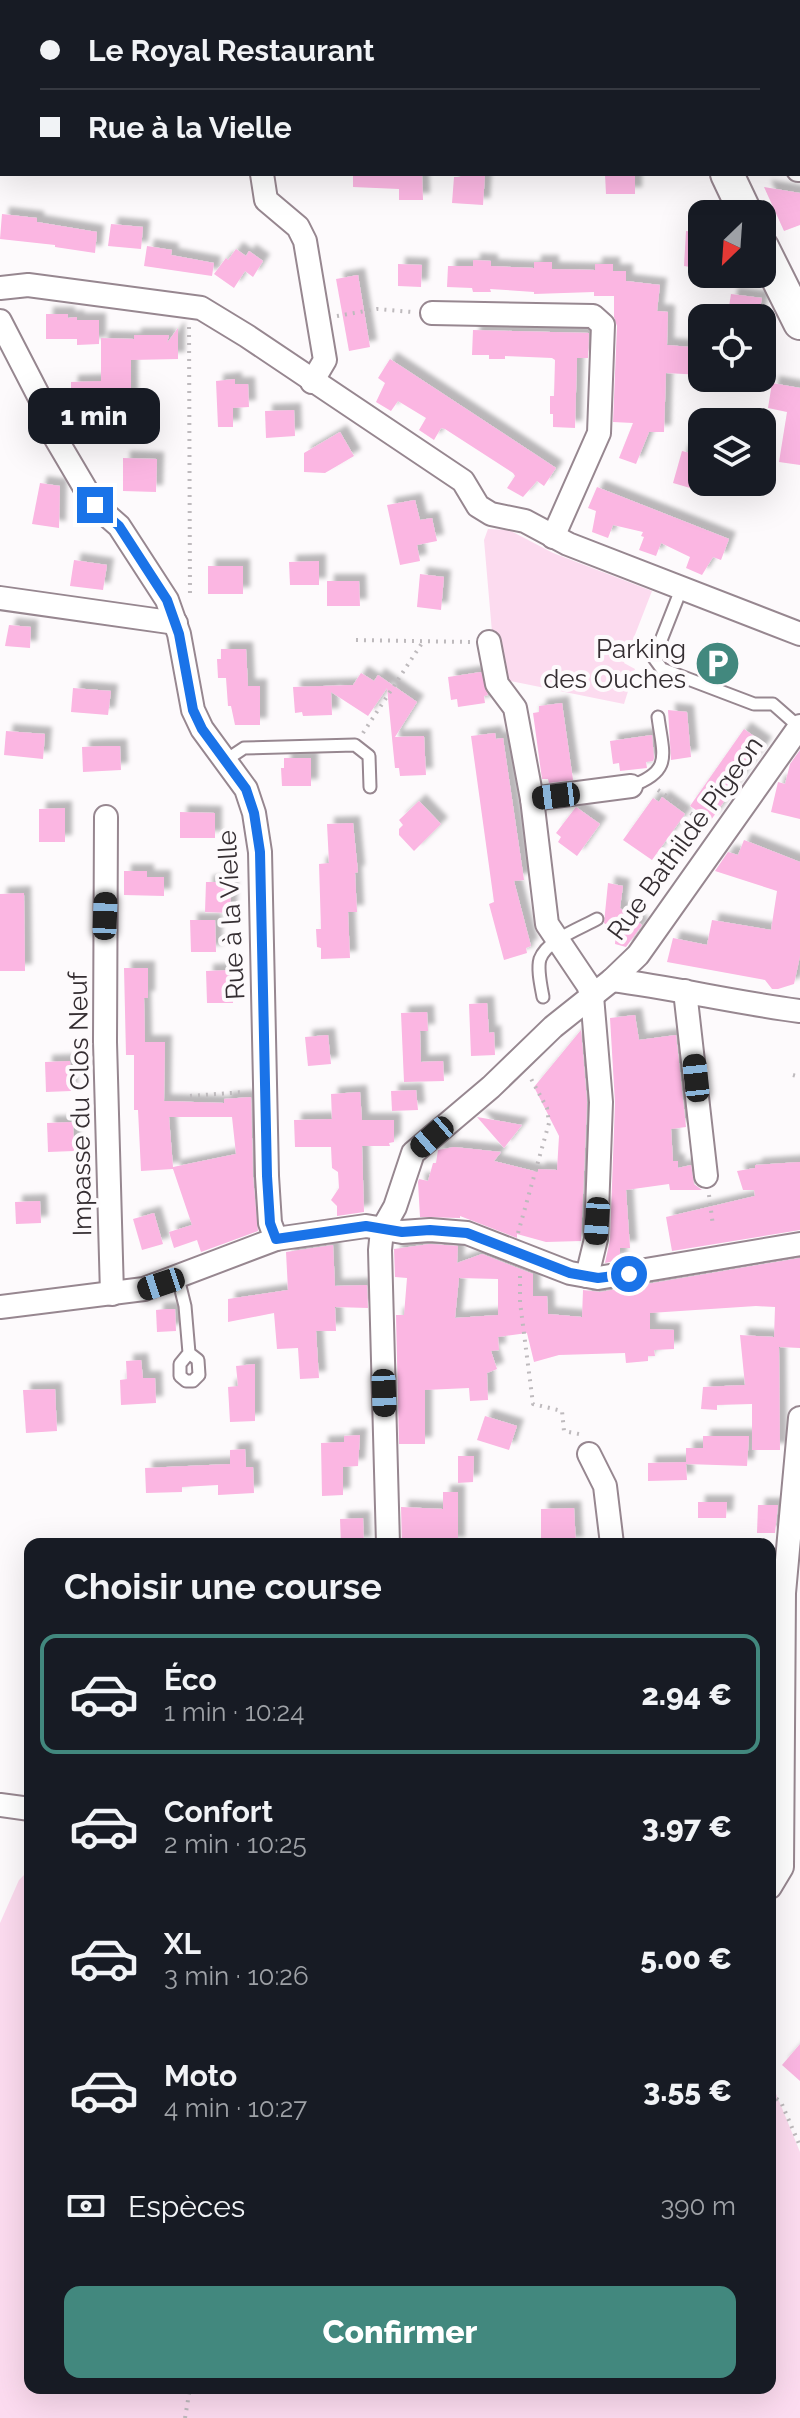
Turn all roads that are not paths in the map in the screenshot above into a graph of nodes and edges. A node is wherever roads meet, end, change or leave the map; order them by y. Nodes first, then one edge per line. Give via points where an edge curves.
1 (262, 176) edge
2 (728, 176) edge
3 (739, 200) edge
4 (776, 275) edge
5 (0, 288) edge
6 (432, 313) road end
7 (0, 321) edge
8 (800, 323) edge
9 (312, 382) junction
10 (553, 537) junction
11 (682, 587) junction
12 (0, 598) edge
13 (176, 623) junction
14 (796, 636) edge
15 (489, 642) road end
16 (658, 717) dead end
17 (800, 727) edge
18 (226, 760) junction
19 (639, 783) joint
20 (370, 787) dead end
21 (532, 799) junction
22 (106, 817) dead end
23 (597, 919) dead end
24 (557, 941) junction
25 (612, 980) junction
26 (685, 991) junction
27 (592, 996) junction
28 (543, 997) dead end
29 (800, 1011) edge
30 (706, 1176) road end
31 (382, 1230) junction
32 (276, 1239) junction
33 (800, 1244) edge
34 (587, 1276) junction
35 (178, 1278) junction
36 (112, 1294) junction
37 (2, 1305) edge
38 (189, 1353) dead end
39 (800, 1418) edge
40 (589, 1454) road end
41 (388, 1538) edge
42 (611, 1538) edge
43 (777, 1592) edge
44 (0, 1805) edge
45 (24, 1808) edge
46 (776, 1877) edge

1 - 9 street via 266,200 302,234 325,360
2 - 3 street
4 - 8 street
5 - 9 street via 28,285 193,305
6 - 10 street via 593,316 603,325 599,433
7 - 13 street, Rue à la Vielle via 62,452 95,505 133,547
9 - 10 street via 463,481 482,509 525,521
10 - 11 street
11 - 14 street
11 - 17 lane via 654,658 662,669 754,704 773,704
12 - 13 street
13 - 18 street, Rue à la Vielle via 193,710
15 - 21 street via 497,684 515,708
16 - 19 lane via 662,767
17 - 25 street, Rue Bathilde Pigeon via 638,955
18 - 20 lane via 244,748 355,745 369,756
18 - 32 street, Rue à la Vielle via 246,789 260,852 270,1223
19 - 21 street
21 - 24 street via 547,924
22 - 36 street, Impasse du Clos Neuf
23 - 24 lane
24 - 27 street
24 - 28 lane via 539,961
25 - 26 street
25 - 27 street, Rue Bathilde Pigeon
26 - 29 street
26 - 30 street
27 - 31 street, Rue Bathilde Pigeon via 413,1153
27 - 34 street via 601,1102 596,1239
31 - 32 street via 366,1226
31 - 34 street via 467,1233
31 - 41 street
32 - 35 street
33 - 34 street via 629,1274
35 - 36 street
35 - 38 lane
36 - 37 street
39 - 43 street
40 - 42 street via 605,1486
43 - 46 street via 782,1867
44 - 45 street

